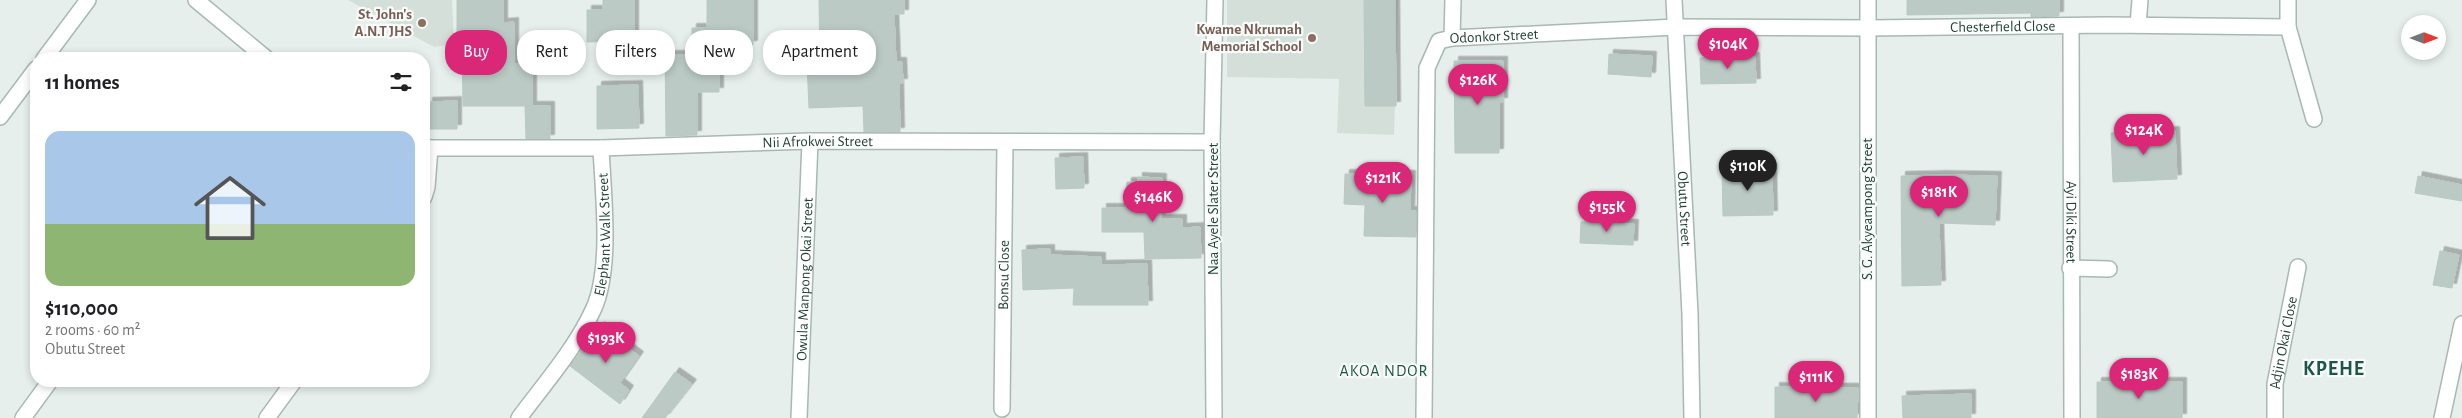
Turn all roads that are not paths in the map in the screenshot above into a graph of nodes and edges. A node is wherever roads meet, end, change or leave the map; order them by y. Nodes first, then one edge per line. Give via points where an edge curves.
1 (88, 0) edge
2 (196, 0) edge
3 (1214, 0) edge
4 (1453, 0) edge
5 (1674, 0) edge
6 (1868, 0) edge
7 (2140, 0) edge
8 (2288, 0) edge
9 (2138, 25) junction
10 (2070, 26) junction
11 (1676, 27) junction
12 (2288, 27) junction
13 (1868, 28) junction
14 (1452, 38) junction
15 (49, 52) edge
16 (259, 52) edge
17 (30, 77) edge
18 (0, 117) edge
19 (2314, 119) dead end
20 (810, 141) junction
21 (1005, 142) junction
22 (1212, 142) junction
23 (430, 147) edge
24 (601, 148) junction
25 (2298, 267) dead end
26 (2070, 268) junction
27 (2109, 269) dead end
28 (2462, 324) edge
29 (46, 387) edge
30 (290, 387) edge
31 (1002, 409) dead end
32 (23, 418) edge
33 (267, 418) edge
34 (519, 418) edge
35 (799, 418) edge
36 (1214, 418) edge
37 (1424, 418) edge
38 (1692, 418) edge
39 (1868, 418) edge
40 (2072, 418) edge
41 (2275, 418) edge
42 (2442, 418) edge

1 - 15 street
2 - 16 street
3 - 22 street, Naa Ayele Slater Street
4 - 14 street
5 - 11 street, Obutu Street
6 - 13 street, S. G. Akyeampong Street
7 - 9 street
8 - 12 street
9 - 10 street, Chesterfield Close
9 - 12 street, Chesterfield Close
10 - 13 street, Chesterfield Close
10 - 26 street, Ayi Diki Street
11 - 13 street, Odonkor Street
11 - 14 street, Odonkor Street
11 - 38 street, Obutu Street
12 - 19 street
13 - 39 street, S. G. Akyeampong Street
14 - 37 street, Odonkor Street via 1439,42 1427,68
17 - 18 street
20 - 21 street, Nii Afrokwei Street
20 - 24 street, Nii Afrokwei Street
20 - 35 street, Owula Manpong Okai Street
21 - 22 street, Nii Afrokwei Street
21 - 31 street, Bonsu Close
22 - 36 street, Naa Ayele Slater Street
23 - 24 street, Nii Afrokwei Street
24 - 34 street, Elephant Walk Street via 605,258 595,306 575,342
25 - 41 street, Adjin Okai Close via 2276,384
26 - 27 street
26 - 40 street, Ayi Diki Street
28 - 42 street
29 - 32 street
30 - 33 street

